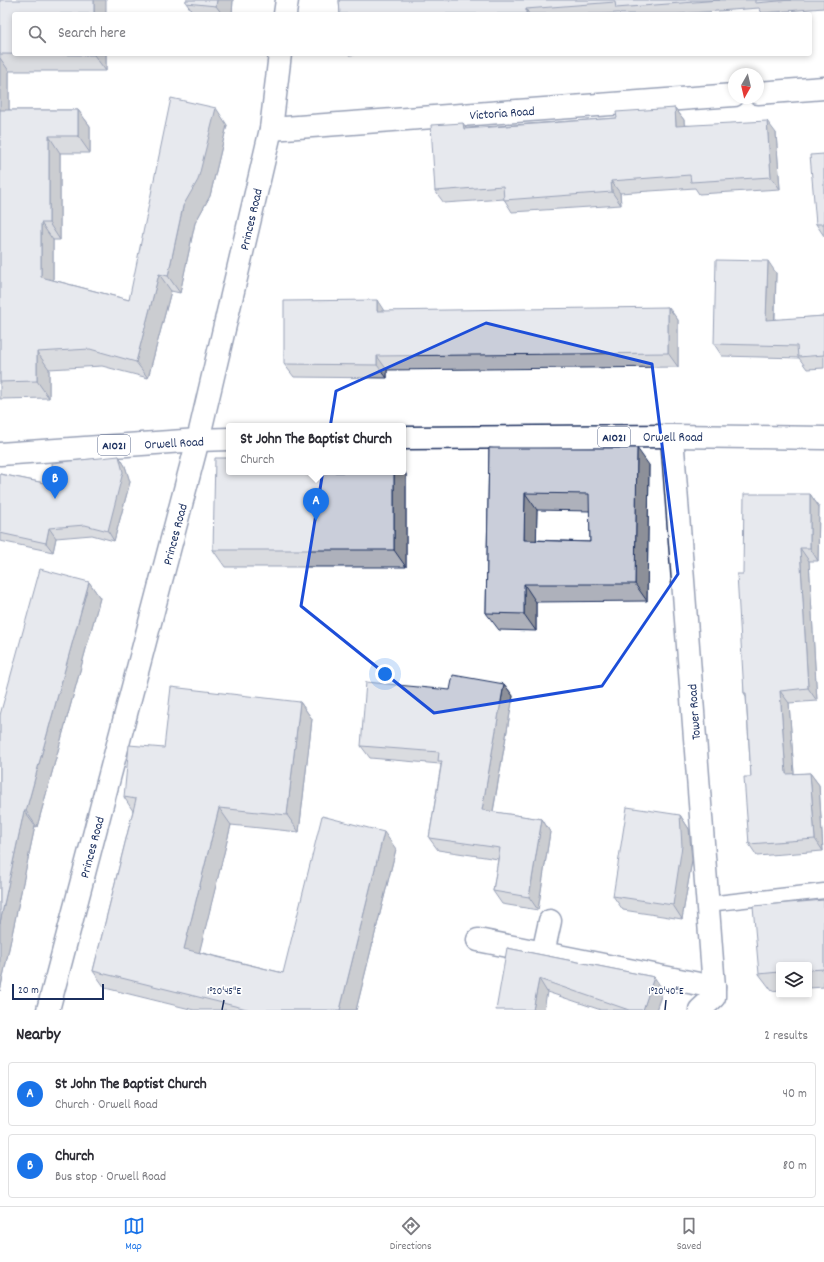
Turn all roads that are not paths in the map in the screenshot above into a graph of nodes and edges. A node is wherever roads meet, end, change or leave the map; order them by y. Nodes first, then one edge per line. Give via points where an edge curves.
1 (287, 0) edge
2 (285, 12) edge
3 (280, 56) edge
4 (824, 88) edge
5 (764, 93) edge
6 (728, 95) edge
7 (271, 129) junction
8 (672, 436) junction
9 (406, 438) edge
10 (824, 438) edge
11 (198, 440) junction
12 (226, 440) edge
13 (0, 454) edge
14 (824, 891) edge
15 (708, 904) junction
16 (550, 921) dead end
17 (478, 940) dead end
18 (543, 953) junction
19 (714, 987) junction
20 (48, 1010) edge
21 (700, 1010) edge

1 - 2 street
3 - 7 street, Princes Road
4 - 5 street
6 - 7 street, Victoria Road
7 - 11 street, Princes Road
8 - 9 street, Orwell Road / A1021
8 - 10 street, Orwell Road / A1021
8 - 15 street, Tower Road
11 - 12 street, Orwell Road / A1021
11 - 13 street, Orwell Road / A1021
11 - 20 street, Princes Road
14 - 15 lane
15 - 19 street, Tower Road
16 - 18 street
17 - 18 street
18 - 19 street
19 - 21 street, Tower Road via 714,998

